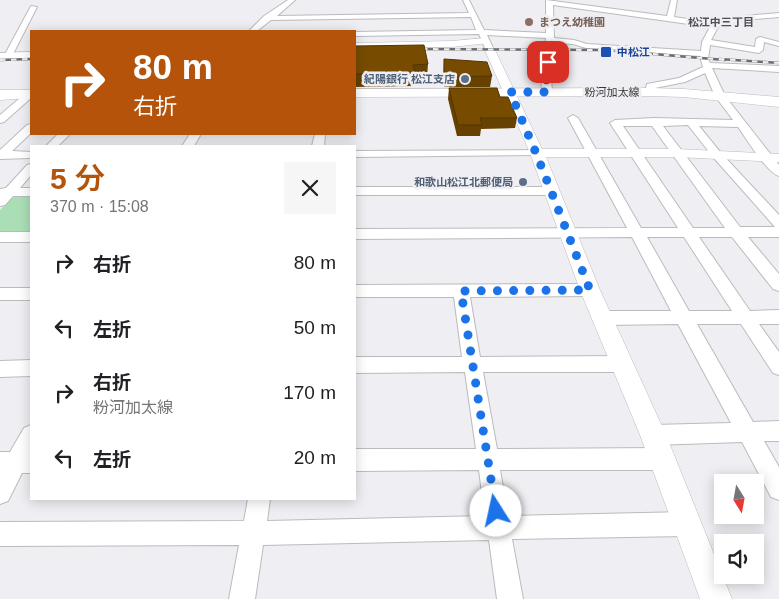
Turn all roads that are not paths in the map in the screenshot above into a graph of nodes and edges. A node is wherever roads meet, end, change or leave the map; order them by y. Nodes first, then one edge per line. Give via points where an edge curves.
1 (292, 0) edge
2 (466, 0) edge
3 (674, 0) edge
4 (549, 1) edge
5 (32, 8) dead end
6 (473, 15) junction
7 (779, 15) edge
8 (267, 18) junction
9 (670, 19) junction
10 (714, 25) junction
11 (253, 30) edge
12 (356, 34) edge
13 (550, 38) junction
14 (485, 40) junction
15 (706, 42) junction
16 (779, 44) edge
17 (356, 46) edge
18 (704, 54) junction
19 (30, 55) edge
20 (4, 56) edge
21 (708, 68) junction
22 (779, 69) edge
23 (510, 92) junction
24 (548, 92) junction
25 (650, 92) junction
26 (356, 93) edge
27 (0, 94) edge
28 (30, 94) edge
29 (720, 96) junction
30 (779, 102) edge
31 (573, 118) dead end
32 (0, 120) edge
33 (654, 121) junction
34 (691, 122) junction
35 (741, 124) junction
36 (30, 128) edge
37 (63, 135) edge
38 (53, 145) edge
39 (536, 153) junction
40 (591, 153) junction
41 (634, 153) junction
42 (356, 154) edge
43 (677, 154) junction
44 (1, 155) edge
45 (30, 155) edge
46 (717, 155) junction
47 (772, 157) edge
48 (30, 169) edge
49 (779, 172) edge
50 (356, 191) edge
51 (551, 191) junction
52 (5, 192) edge
53 (30, 192) edge
54 (0, 202) edge
55 (779, 224) edge
56 (687, 232) junction
57 (736, 232) junction
58 (779, 232) edge
59 (568, 233) junction
60 (636, 233) junction
61 (356, 234) edge
62 (0, 237) edge
63 (30, 237) edge
64 (779, 285) edge
65 (590, 290) junction
66 (461, 291) junction
67 (356, 292) edge
68 (0, 294) edge
69 (30, 294) edge
70 (682, 316) junction
71 (746, 317) junction
72 (779, 317) edge
73 (603, 318) junction
74 (622, 364) junction
75 (356, 365) edge
76 (474, 365) junction
77 (779, 366) edge
78 (30, 368) edge
79 (0, 369) edge
80 (747, 432) junction
81 (779, 432) edge
82 (30, 438) edge
83 (658, 447) junction
84 (356, 460) edge
85 (488, 460) junction
86 (16, 462) edge
87 (779, 489) edge
88 (0, 493) edge
89 (259, 500) edge
90 (687, 524) junction
91 (500, 528) junction
92 (253, 533) junction
93 (0, 534) edge
94 (242, 599) edge
95 (510, 599) edge
96 (716, 599) edge

1 - 8 street
2 - 6 street
3 - 9 street
4 - 9 street
4 - 13 street
5 - 20 street
6 - 8 street
6 - 14 street
7 - 10 street via 743,18
8 - 11 street
9 - 10 street
10 - 15 street
12 - 14 street
13 - 14 street
13 - 18 street via 586,46
13 - 24 street via 546,77
14 - 17 street
14 - 23 street
15 - 16 street via 759,50 760,39
15 - 18 street
18 - 21 street
19 - 20 street
21 - 22 street
21 - 25 street via 682,80 650,86
21 - 29 street
23 - 24 main road, 粉河加太線
23 - 26 main road, 粉河加太線
23 - 39 street
24 - 25 main road, 粉河加太線
25 - 29 main road, 粉河加太線
27 - 28 main road
28 - 32 street
29 - 30 main road, 粉河加太線
29 - 35 street
31 - 40 street
33 - 34 street
33 - 41 street via 616,123
33 - 43 street
34 - 35 street
34 - 46 street
35 - 47 street
36 - 44 street
37 - 38 street
39 - 40 street
39 - 42 street
39 - 51 street
40 - 41 street
40 - 60 street
41 - 43 street
41 - 56 street
43 - 46 street
43 - 57 street
44 - 45 street
46 - 47 street
46 - 55 street
47 - 49 street
48 - 52 street
50 - 51 street
51 - 59 street
52 - 53 street
52 - 54 street
56 - 57 street
56 - 60 street
56 - 71 street
57 - 58 street
57 - 64 street
59 - 60 street
59 - 61 street
59 - 65 street
60 - 70 street
62 - 63 street
65 - 66 street
65 - 73 street
66 - 67 street
66 - 76 street
68 - 69 street
70 - 71 street
70 - 73 street
70 - 80 street
71 - 72 street
71 - 77 street
73 - 74 street
74 - 76 street
74 - 83 street
75 - 76 street
76 - 85 street
78 - 79 street
80 - 81 street
80 - 83 street
80 - 87 street
82 - 86 street
83 - 85 street
83 - 90 street
84 - 85 street
85 - 91 street
86 - 88 street
89 - 92 street
90 - 91 street
90 - 96 street
91 - 92 street
91 - 95 street
92 - 93 street
92 - 94 street

